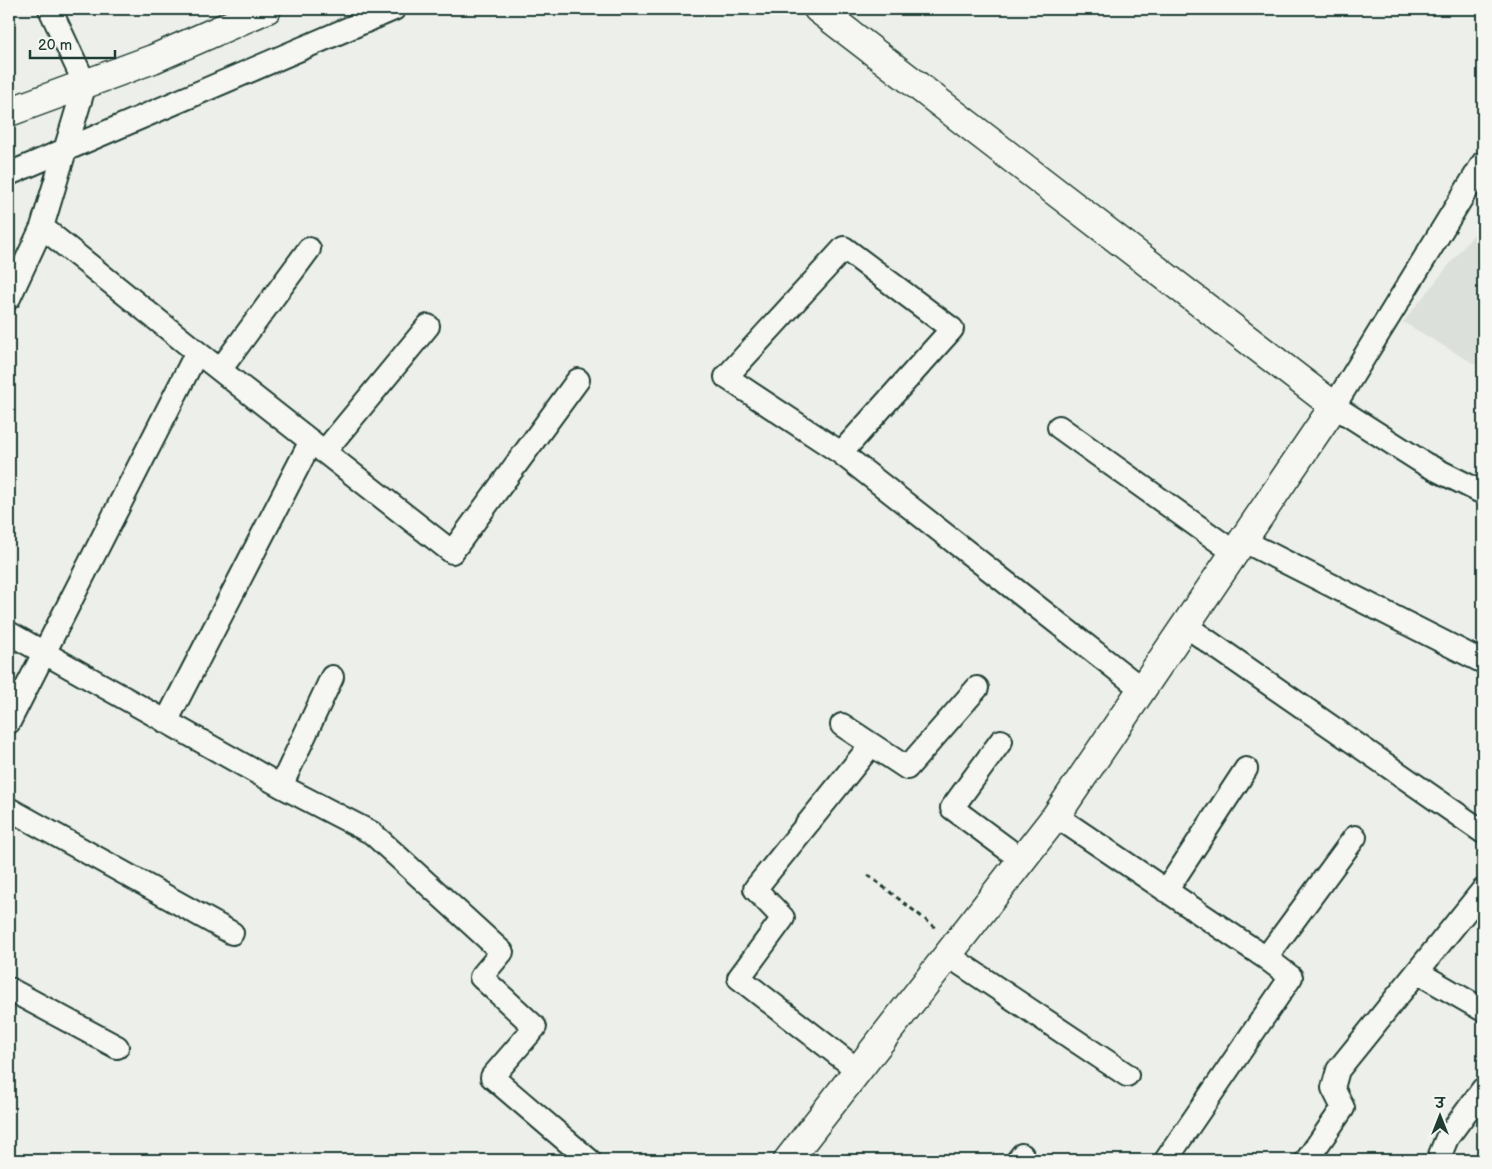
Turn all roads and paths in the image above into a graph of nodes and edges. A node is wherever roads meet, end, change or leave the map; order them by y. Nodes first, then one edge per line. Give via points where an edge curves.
1 (50, 9) edge
2 (267, 9) edge
3 (394, 9) edge
4 (818, 9) edge
5 (85, 84) junction
6 (9, 112) edge
7 (65, 150) junction
8 (1483, 163) edge
9 (9, 174) edge
10 (42, 227) junction
11 (309, 249) dead end
12 (9, 298) edge
13 (428, 326) dead end
14 (197, 352) junction
15 (220, 370) junction
16 (578, 380) dead end
17 (1334, 406) junction
18 (1059, 427) dead end
19 (318, 447) junction
20 (841, 453) junction
21 (1483, 493) edge
22 (1239, 547) junction
23 (1186, 626) junction
24 (9, 633) edge
25 (44, 653) junction
26 (1483, 662) edge
27 (332, 677) dead end
28 (977, 688) dead end
29 (1142, 690) junction
30 (9, 722) edge
31 (166, 722) junction
32 (842, 725) dead end
33 (1001, 741) dead end
34 (870, 745) junction
35 (1246, 769) dead end
36 (281, 786) junction
37 (9, 809) edge
38 (1056, 816) junction
39 (1483, 832) edge
40 (1355, 836) dead end
41 (1022, 860) junction
42 (868, 875) dead end
43 (1483, 890) edge
44 (1166, 891) junction
45 (232, 934) dead end
46 (953, 950) junction
47 (1266, 958) junction
48 (1417, 972) junction
49 (9, 989) edge
50 (1483, 1010) edge
51 (118, 1047) dead end
52 (859, 1071) junction
53 (1127, 1075) dead end
54 (1483, 1089) edge
55 (589, 1160) edge
56 (788, 1160) edge
57 (1166, 1160) edge
58 (1307, 1160) edge
59 (1443, 1160) edge

1 - 5 street
2 - 5 street
3 - 7 street
4 - 17 street
5 - 6 street
5 - 7 street
7 - 9 street
7 - 10 street
8 - 17 street
10 - 12 street
10 - 14 street
11 - 15 street
13 - 19 street
14 - 15 street
14 - 25 street
15 - 19 street
16 - 19 street via 452,552
17 - 21 street via 1425,464
17 - 22 street
18 - 22 street
19 - 31 street
20 - 20 street via 726,377 844,248 952,329
20 - 29 street
22 - 23 street
22 - 26 street
23 - 29 street
23 - 39 street
24 - 25 street
25 - 30 street
25 - 31 street
27 - 36 street
28 - 34 street via 908,768
29 - 38 street
31 - 36 street
32 - 34 street
33 - 41 street via 952,808
34 - 52 street via 755,888 783,918 739,978
35 - 44 street
36 - 55 street via 372,833 502,952 481,978 535,1027 492,1077
37 - 45 street
38 - 41 street
38 - 44 street
40 - 47 street
41 - 46 street
42 - 46 path
43 - 48 street
44 - 47 street
46 - 52 street
46 - 53 street
47 - 57 street via 1291,976
48 - 50 street
48 - 58 street via 1338,1070 1333,1088 1343,1108
49 - 51 street
52 - 56 street
54 - 59 street via 1447,1138 1440,1155

